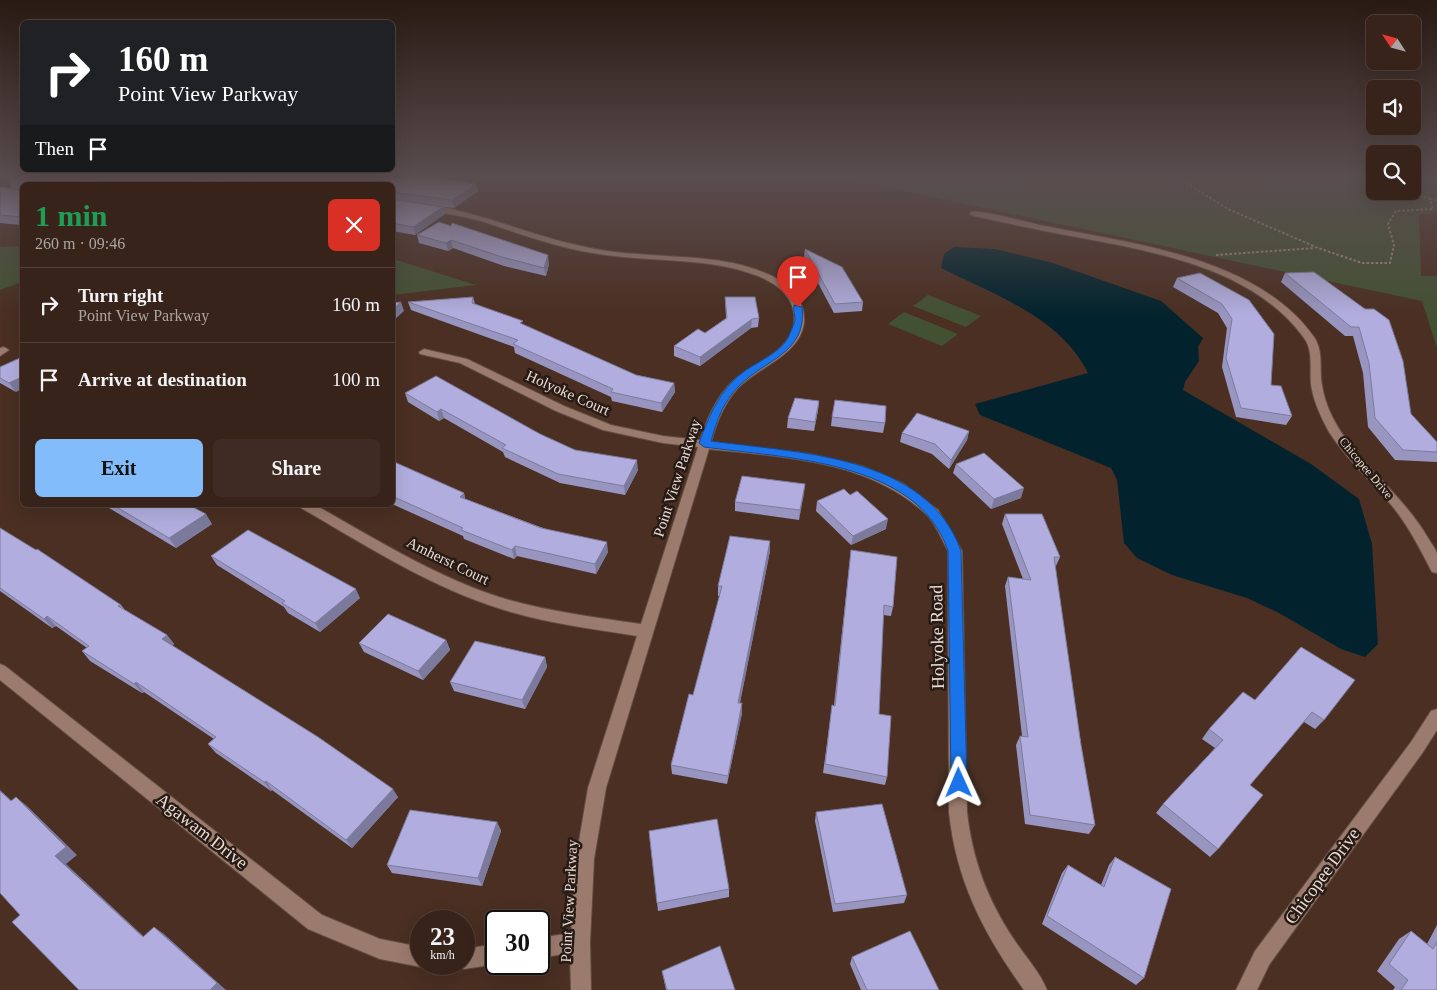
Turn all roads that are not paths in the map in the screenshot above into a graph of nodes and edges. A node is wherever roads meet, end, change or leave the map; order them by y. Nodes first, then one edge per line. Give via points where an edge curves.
1 (492, 222) edge
2 (1013, 222) edge
3 (424, 352) dead end
4 (704, 443) junction
5 (309, 507) edge
6 (1437, 568) edge
7 (646, 631) junction
8 (0, 671) edge
9 (1437, 716) edge
10 (580, 942) junction
11 (550, 946) edge
12 (410, 956) edge
13 (581, 990) edge
14 (1037, 990) edge
15 (1246, 990) edge

1 - 4 street, Point View Parkway via 579,248 637,257 726,264 759,274 785,288 793,297 798,314 798,328 792,340 781,352 735,384 721,401
2 - 6 street, Chicopee Drive via 1178,257 1227,275 1277,304 1303,327 1312,341 1317,354 1316,382 1328,420 1362,468 1404,512
3 - 4 street, Holyoke Court via 459,360 604,426 653,439
4 - 7 street, Point View Parkway
4 - 14 street, Holyoke Road via 829,461 878,476 921,501 949,534 954,551 959,783 956,804 960,840 971,881 985,912 1013,959
5 - 7 street, Amherst Court via 452,585 495,601 540,613
7 - 10 street, Point View Parkway via 597,788 585,859
8 - 12 street, Agawam Drive via 315,922 360,943
9 - 15 street, Chicopee Drive via 1262,958
10 - 11 street
10 - 13 street, Point View Parkway

